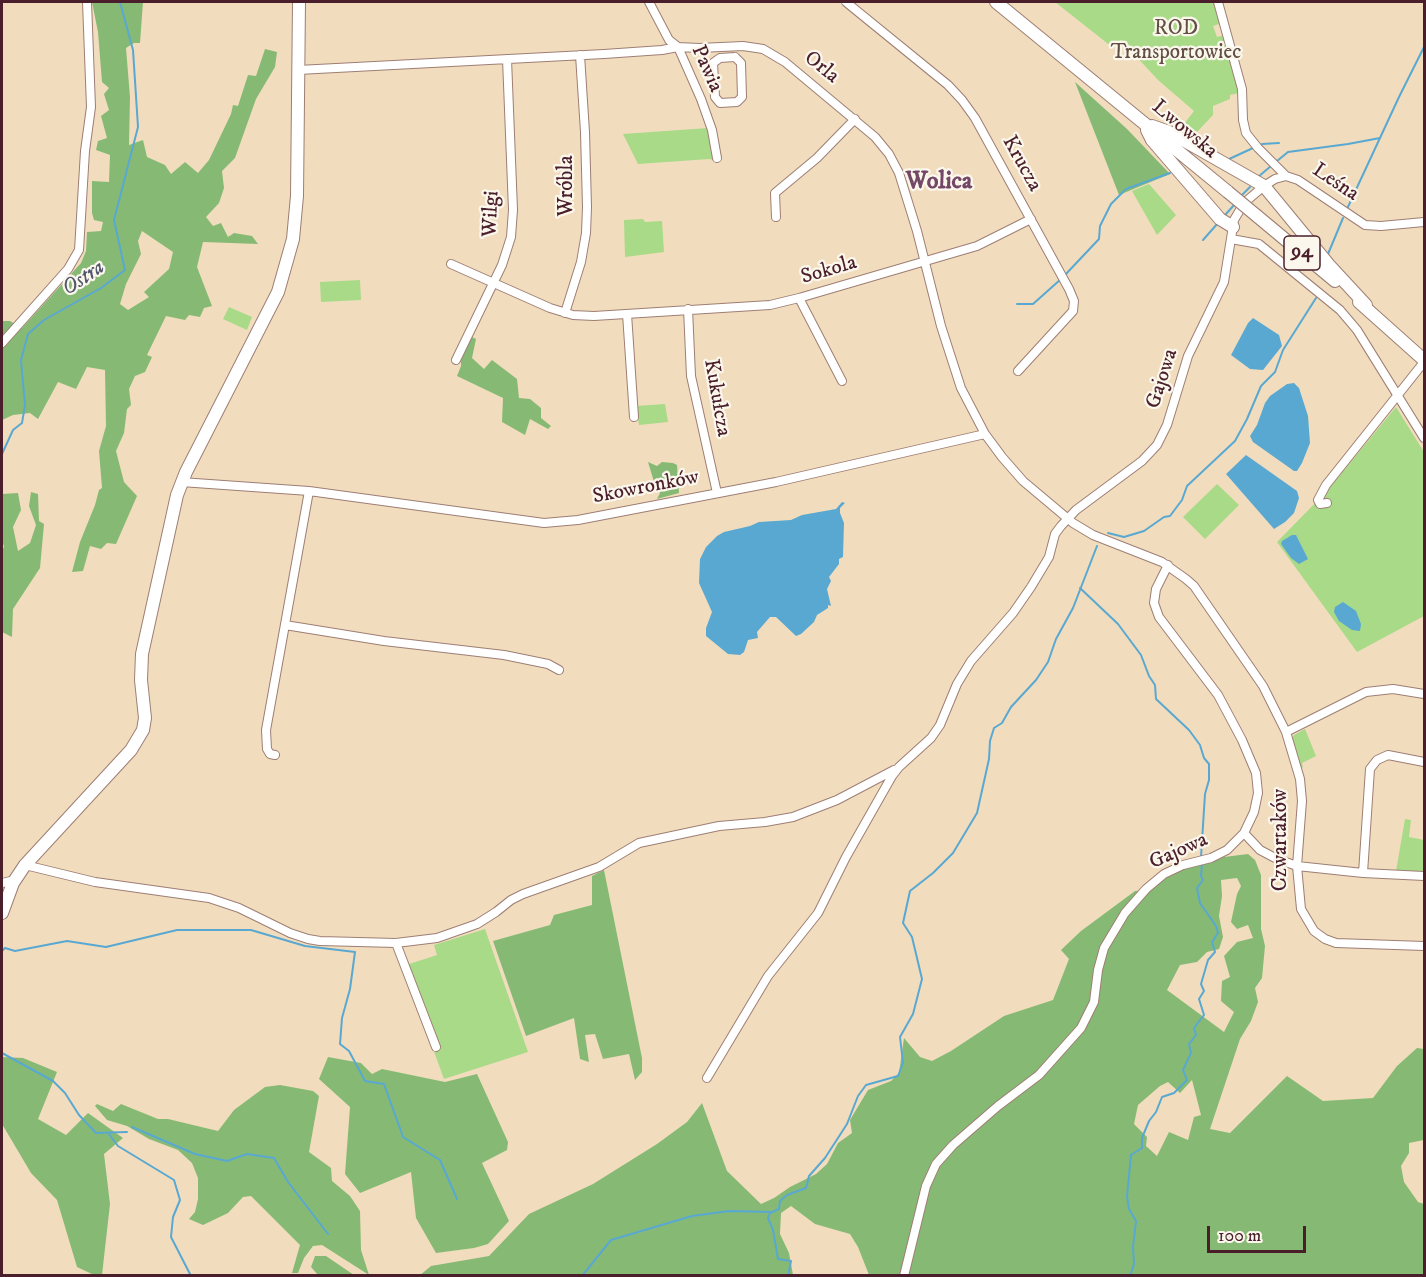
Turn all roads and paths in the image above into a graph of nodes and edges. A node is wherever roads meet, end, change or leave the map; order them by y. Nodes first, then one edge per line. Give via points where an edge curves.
1 (87, 2) edge
2 (299, 2) edge
3 (649, 2) edge
4 (846, 2) edge
5 (996, 2) edge
6 (1218, 2) edge
7 (678, 47) junction
8 (580, 55) junction
9 (507, 59) junction
10 (715, 61) joint
11 (298, 70) junction
12 (855, 119) junction
13 (1143, 122) junction
14 (717, 158) dead end
15 (1286, 176) junction
16 (1264, 186) junction
17 (1237, 213) joint
18 (776, 217) dead end
19 (1031, 219) junction
20 (1425, 222) edge
21 (1232, 233) junction
22 (925, 262) junction
23 (451, 264) dead end
24 (493, 283) junction
25 (1346, 290) junction
26 (799, 298) junction
27 (1366, 304) junction
28 (688, 309) junction
29 (565, 313) junction
30 (627, 314) junction
31 (2, 343) edge
32 (1425, 351) edge
33 (456, 360) dead end
34 (1425, 361) edge
35 (1018, 371) dead end
36 (842, 381) dead end
37 (1390, 383) junction
38 (1407, 383) junction
39 (1397, 396) junction
40 (634, 417) dead end
41 (985, 434) junction
42 (1425, 438) edge
43 (181, 482) junction
44 (309, 491) junction
45 (717, 493) junction
46 (1327, 503) dead end
47 (1067, 518) junction
48 (1168, 566) junction
49 (285, 625) junction
50 (559, 670) dead end
51 (1425, 694) edge
52 (1286, 732) junction
53 (275, 755) dead end
54 (1425, 762) edge
55 (899, 767) junction
56 (1244, 832) junction
57 (25, 865) junction
58 (1297, 866) junction
59 (1363, 873) junction
60 (1425, 876) edge
61 (15, 880) junction
62 (2, 883) edge
63 (2, 913) edge
64 (396, 943) junction
65 (1425, 946) edge
66 (436, 1047) dead end
67 (707, 1078) dead end
68 (904, 1275) edge

1 - 31 street via 91,107 79,250 68,269
2 - 11 main road
3 - 7 street, Pawia via 669,40
4 - 19 street, Krucza via 962,100
5 - 13 main road, Lwowska / 94
6 - 15 street via 1242,89 1246,133
7 - 8 street, Orla
7 - 12 street, Orla via 763,49
7 - 14 street, Pawia via 712,130
8 - 9 street, Orla
8 - 29 street, Wróbla via 586,233
9 - 11 street, Orla
9 - 24 street, Wilgi via 513,223 507,252
10 - 10 street via 735,57 740,61 739,101 716,100
11 - 43 main road via 296,216 287,266 271,306
12 - 18 street via 775,193
12 - 22 street, Orla via 889,154 899,173
13 - 16 main road via 1169,132
13 - 21 main road via 1152,140
13 - 25 main road, Lwowska / 94, bridge
15 - 16 street, Leśna
15 - 20 street, Leśna via 1365,225
16 - 17 street, Leśna
16 - 27 main road via 1329,266
17 - 21 street, Gajowa
19 - 22 street, Sokola via 977,246
19 - 35 street, Krucza via 1074,301 1073,310
21 - 37 street via 1269,250 1340,310
21 - 47 street, Gajowa via 1224,282 1188,356 1163,436 1142,461
22 - 26 street, Sokola
22 - 41 street, Orla via 961,388
23 - 24 street, Sokola
24 - 29 street, Sokola
24 - 33 street, Wilgi
25 - 27 main road, Lwowska / 94
25 - 34 main road, Lwowska / 94
26 - 28 street, Sokola via 770,305
26 - 36 street
27 - 32 main road, Lwowska / 94
28 - 30 street, Sokola
28 - 45 street, Kukułcza via 691,375
29 - 30 street, Sokola
30 - 40 street
34 - 38 street
37 - 38 street
37 - 39 street
38 - 39 street
39 - 42 street
39 - 46 street via 1326,485 1318,500 1320,504
41 - 45 street, Skowronków
41 - 47 street, Orla via 1023,481
43 - 44 street, Skowronków
43 - 57 main road via 142,654 142,734
44 - 45 street, Skowronków via 543,523
44 - 49 street
47 - 48 street via 1101,538
47 - 55 street, Gajowa via 1055,534 1048,556 1026,595 965,670 940,725 926,745
48 - 52 street, Czwartaków via 1194,586 1263,687
48 - 56 street, Gajowa via 1156,589 1154,603 1159,617 1218,695 1256,773 1258,793
49 - 50 street via 504,655
49 - 53 street via 266,730 267,749
51 - 52 street via 1393,689 1366,692
52 - 58 street, Czwartaków via 1302,790
54 - 59 street via 1388,755 1370,769
55 - 64 street via 837,800 793,817 719,826 639,843 599,867 517,897 477,924 437,938
55 - 67 street via 818,913 768,976
56 - 58 street via 1260,850
56 - 68 street, Gajowa via 1227,850 1164,874 1146,888 1120,919 1107,941 1094,1002 1081,1028 1039,1075 940,1158 926,1186
57 - 61 main road
57 - 64 street via 95,882 208,898 308,939
58 - 59 street
58 - 65 street, Czwartaków via 1301,909 1314,931 1325,939 1336,943
59 - 60 street
61 - 62 street
61 - 63 main road
64 - 66 street

